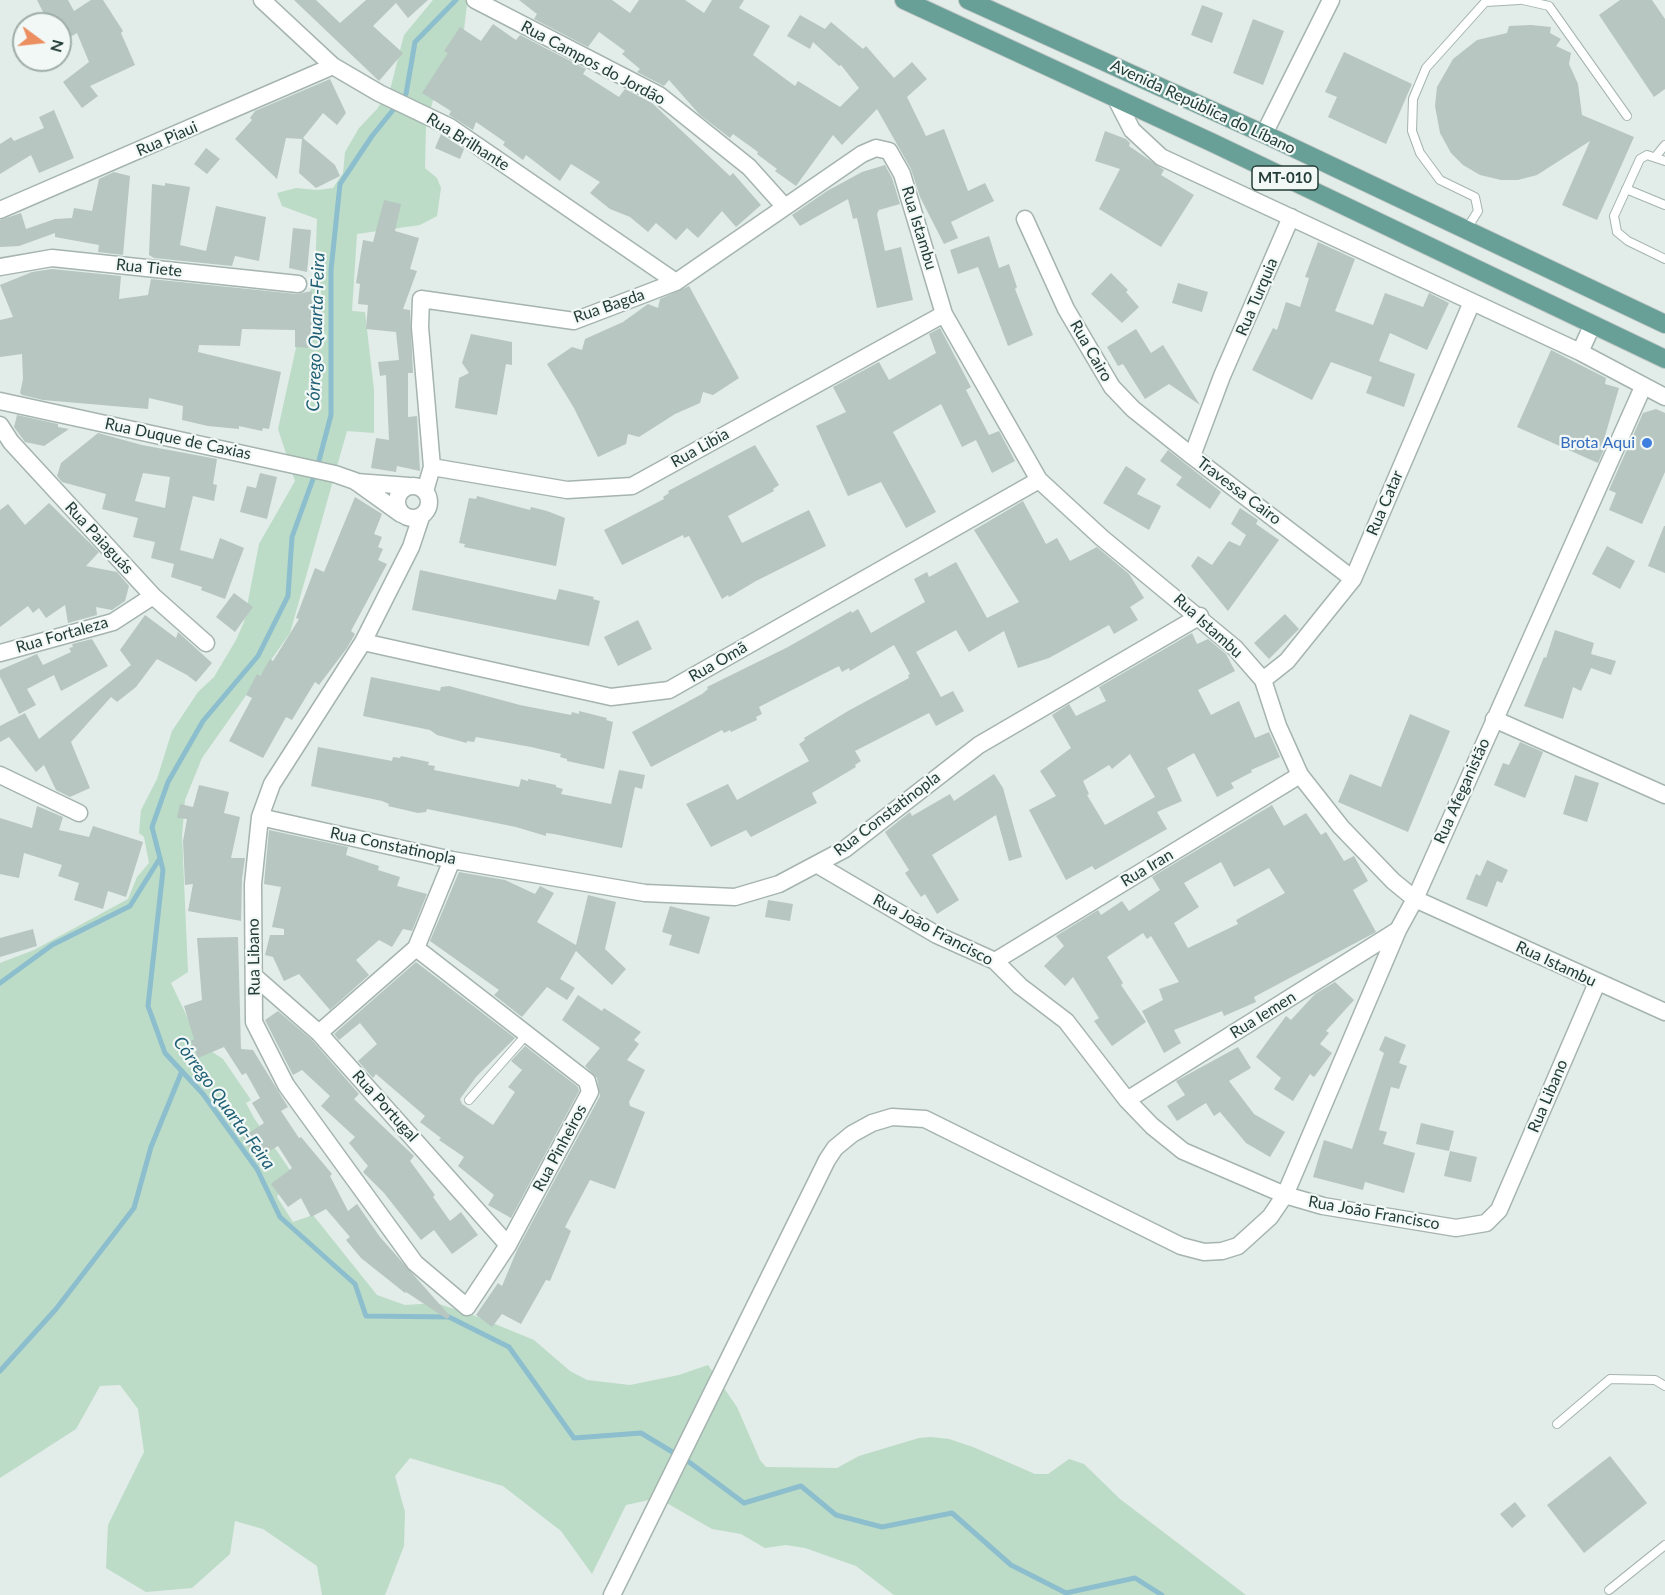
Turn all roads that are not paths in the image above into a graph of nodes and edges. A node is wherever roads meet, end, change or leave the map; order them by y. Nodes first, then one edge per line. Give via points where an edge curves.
1 (262, 0) edge
2 (903, 0) edge
3 (968, 0) edge
4 (1331, 0) edge
5 (1521, 0) edge
6 (1486, 1) edge
7 (479, 2) edge
8 (333, 66) junction
9 (1115, 97) junction
10 (1627, 116) dead end
11 (1264, 134) junction
12 (1665, 145) edge
13 (889, 151) joint
14 (1656, 156) junction
15 (1665, 161) edge
16 (1626, 189) junction
17 (1665, 205) edge
18 (784, 206) junction
19 (0, 210) edge
20 (1291, 217) junction
21 (1025, 219) dead end
22 (1466, 231) junction
23 (1665, 259) edge
24 (0, 267) edge
25 (676, 282) junction
26 (298, 284) dead end
27 (1472, 302) junction
28 (944, 314) junction
29 (1665, 324) edge
30 (1592, 326) junction
31 (1580, 352) junction
32 (1665, 359) edge
33 (1222, 376) joint
34 (1643, 387) junction
35 (1665, 397) edge
36 (0, 401) edge
37 (0, 425) edge
38 (1192, 456) junction
39 (432, 467) junction
40 (1039, 480) junction
41 (355, 482) junction
42 (417, 489) junction
43 (410, 516) junction
44 (1353, 579) junction
45 (153, 596) junction
46 (1200, 616) junction
47 (363, 642) junction
48 (206, 643) dead end
49 (0, 653) edge
50 (1263, 680) junction
51 (1494, 719) junction
52 (0, 775) edge
53 (1300, 775) junction
54 (1665, 795) edge
55 (79, 813) dead end
56 (260, 817) junction
57 (452, 860) junction
58 (818, 865) junction
59 (1415, 899) junction
60 (1398, 930) junction
61 (416, 948) junction
62 (995, 961) junction
63 (254, 975) junction
64 (1597, 983) junction
65 (1665, 1012) edge
66 (319, 1033) junction
67 (527, 1034) junction
68 (469, 1100) dead end
69 (1127, 1100) junction
70 (1285, 1196) junction
71 (1499, 1210) joint
72 (508, 1245) junction
73 (467, 1307) joint
74 (1665, 1386) edge
75 (1557, 1425) dead end
76 (1665, 1545) edge
77 (1609, 1590) dead end
78 (614, 1593) edge

1 - 8 street, Rua Brilhante
2 - 9 main road, Avenida República do Líbano / MT-010
3 - 11 main road, Avenida República do Líbano / MT-010
4 - 11 street
5 - 6 lane
5 - 10 lane via 1549,6
6 - 22 lane via 1426,68 1413,99 1412,131 1420,153 1440,180 1474,198 1478,211
7 - 18 street, Rua Campos do Jordão via 660,95 749,167
8 - 19 street, Rua Piaui
8 - 25 street, Rua Brilhante via 450,127
9 - 20 street, Avenida República do Líbano via 1132,130 1161,157
9 - 30 main road, Avenida República do Líbano / MT-010
11 - 22 main road, Avenida República do Líbano / MT-010
12 - 14 lane
13 - 18 street, Rua Bagda via 869,150
13 - 28 street, Rua Istambu via 902,174
14 - 15 lane
14 - 16 lane via 1640,159
16 - 17 lane
16 - 23 lane via 1614,216 1617,232
18 - 25 street, Rua Bagda
20 - 27 street, Avenida República do Líbano
20 - 33 street, Rua Turquia
21 - 38 street, Rua Cairo via 1066,309 1112,387
22 - 29 main road, Avenida República do Líbano / MT-010
24 - 26 street, Rua Tiete via 52,258
25 - 39 street, Rua Bagda via 574,321 421,299
27 - 31 street, Avenida República do Líbano
27 - 44 street, Rua Catar
28 - 39 street, Rua Libia via 632,486 567,490
28 - 40 street, Rua Istambu
30 - 31 street
30 - 32 main road, Avenida República do Líbano / MT-010
31 - 34 street, Avenida República do Líbano
33 - 38 street, Travessa Cairo
34 - 35 street, Avenida República do Líbano
34 - 51 street, Rua Afeganistão
36 - 41 street, Rua Duque de Caxias via 303,466
37 - 45 street, Rua Paiaguás via 10,442
38 - 44 street, Travessa Cairo
39 - 42 street, Rua Libano
40 - 46 street, Rua Istambu via 1102,538
40 - 47 street, Rua Omã via 669,690 611,697
41 - 42 street, Rua Duque de Caxias
41 - 43 street, Rua Duque de Caxias
42 - 43 street, Rua Libano via 429,505
42 - 43 street, Rua Libano via 399,495 398,508
43 - 47 street, Rua Libano via 397,571
44 - 50 street, Rua Catar via 1287,661
45 - 48 street, Rua Paiaguás
45 - 49 street, Rua Fortaleza via 113,622
46 - 50 street, Rua Istambu
46 - 58 street, Rua Constatinopla via 979,745 845,849
47 - 56 street, Rua Libano via 273,784
50 - 53 street, Rua Istambu
51 - 54 street
51 - 59 street, Rua Afeganistão
52 - 55 street
53 - 59 street, Rua Istambu via 1341,827
53 - 62 street, Rua Iran
56 - 57 street, Rua Constatinopla
56 - 63 street, Rua Libano via 253,884
57 - 58 street, Rua Constatinopla via 645,893 735,897 779,884
57 - 61 street
58 - 62 street, Rua João Francisco via 938,934
59 - 60 street, Rua Afeganistão
59 - 64 street, Rua Istambu
60 - 69 street, Rua Iemen
60 - 70 street, Rua Afeganistão
61 - 66 street
61 - 67 street, Rua Pinheiros
62 - 69 street, Rua João Francisco via 1066,1021
63 - 66 street, Rua Portugal
63 - 73 street, Rua Libano via 254,1022 286,1085 415,1263
64 - 65 street, Rua Istambu
64 - 71 street, Rua Libano
66 - 72 street, Rua Portugal
67 - 68 lane
67 - 72 street, Rua Pinheiros via 587,1081 590,1092
69 - 70 street, Rua João Francisco via 1183,1151
70 - 71 street, Rua João Francisco via 1456,1228 1486,1223
70 - 78 street, Rua Afeganistão via 1270,1217 1238,1246 1204,1252 1181,1246 925,1119 892,1117 852,1134 827,1160
72 - 73 street, Rua Pinheiros
74 - 75 lane via 1655,1380 1610,1379
76 - 77 lane

